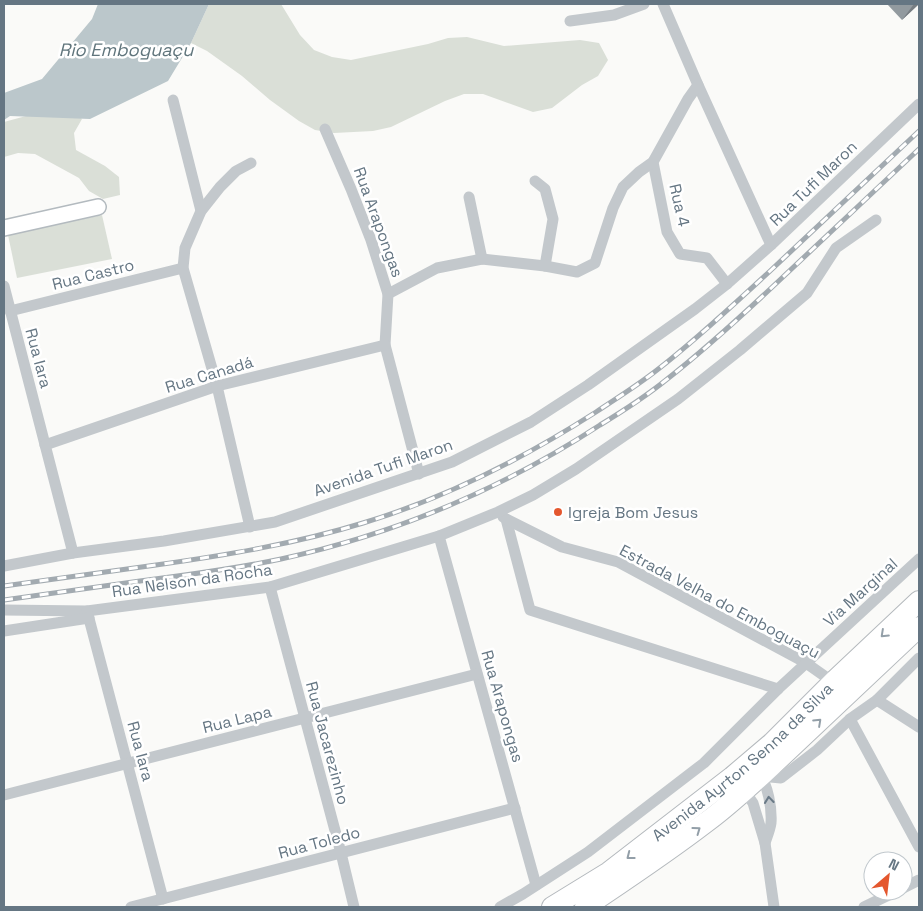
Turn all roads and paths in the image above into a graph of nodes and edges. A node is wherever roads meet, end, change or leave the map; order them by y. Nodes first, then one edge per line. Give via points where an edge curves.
1 (644, 4) edge
2 (664, 4) edge
3 (570, 21) dead end
4 (698, 85) junction
5 (174, 100) dead end
6 (919, 104) edge
7 (325, 129) dead end
8 (653, 162) junction
9 (251, 163) dead end
10 (535, 181) dead end
11 (468, 197) dead end
12 (98, 207) dead end
13 (200, 211) junction
14 (876, 220) dead end
15 (4, 228) edge
16 (771, 245) junction
17 (482, 259) junction
18 (546, 266) junction
19 (183, 268) junction
20 (727, 284) junction
21 (4, 286) edge
22 (388, 294) junction
23 (10, 311) junction
24 (385, 345) junction
25 (217, 386) junction
26 (45, 445) junction
27 (419, 474) junction
28 (502, 515) junction
29 (250, 527) junction
30 (439, 536) junction
31 (73, 553) junction
32 (919, 559) edge
33 (4, 566) edge
34 (270, 587) junction
35 (919, 601) edge
36 (4, 610) edge
37 (88, 614) junction
38 (919, 627) edge
39 (4, 631) edge
40 (919, 658) edge
41 (806, 664) junction
42 (477, 674) junction
43 (833, 682) junction
44 (778, 689) junction
45 (877, 700) junction
46 (305, 718) junction
47 (850, 719) junction
48 (919, 727) edge
49 (127, 763) junction
50 (756, 769) junction
51 (739, 784) junction
52 (4, 795) edge
53 (515, 808) junction
54 (766, 843) junction
55 (919, 847) edge
56 (341, 853) junction
57 (536, 885) junction
58 (163, 899) junction
59 (876, 901) edge
60 (131, 907) edge
61 (354, 907) edge
62 (500, 907) edge
63 (552, 907) edge
64 (585, 907) edge
65 (774, 907) edge
66 (864, 907) edge

1 - 3 street via 614,14
2 - 4 street
4 - 8 street
4 - 16 street
5 - 13 street
6 - 16 street, Rua Tufi Maron
7 - 22 street, Rua Arapongas via 371,240
8 - 18 street via 623,187 595,263 577,272
8 - 20 street, Rua 4 via 667,232 680,254 707,258
9 - 13 street via 225,182
10 - 18 street via 545,189 553,219
11 - 17 street
12 - 15 street
13 - 19 street via 185,248
14 - 28 street, Rua Nelson da Rocha via 836,248 807,293 678,399
16 - 20 street, Rua Tufi Maron
17 - 18 street
17 - 22 street via 437,268
19 - 23 street, Rua Castro
19 - 25 street
20 - 27 street, Avenida Tufi Maron via 596,380 531,422 452,462
21 - 23 street, Rua Iara
22 - 24 street, Rua Arapongas
23 - 26 street, Rua Iara
24 - 25 street, Rua Canadá
24 - 27 street, Rua Arapongas
25 - 26 street, Rua Canadá
25 - 29 street
26 - 31 street, Rua Iara
27 - 29 street, Avenida Tufi Maron via 275,522
28 - 30 street, Rua Nelson da Rocha
28 - 41 street, Estrada Velha do Emboguaçu via 562,547 618,562
28 - 44 street via 530,610
29 - 31 street, Avenida Tufi Maron
30 - 34 street, Rua Nelson da Rocha
30 - 42 street, Rua Arapongas
31 - 33 street, Avenida Tufi Maron
32 - 41 street, Via Marginal
34 - 37 street, Rua Nelson da Rocha
34 - 46 street, Rua Jacarezinho
35 -> 43 highway, Avenida Ayrton Senna da Silva
36 - 37 street, Rua Nelson da Rocha
37 - 39 street
37 - 49 street, Rua Iara
50 -> 38 highway, Avenida Ayrton Senna da Silva
40 - 45 street
41 - 43 street, Estrada Velha do Emboguaçu
41 - 44 street, Via Marginal
42 - 46 street, Rua Lapa
42 - 53 street, Rua Arapongas
43 - 50 highway, Avenida Ayrton Senna da Silva via 772,743
44 - 57 street, Via Marginal via 704,763 588,852
45 - 47 street
45 - 48 street
46 - 49 street, Rua Lapa
46 - 56 street, Rua Jacarezinho
47 - 50 street via 818,750 781,778
47 - 55 street
49 - 52 street, Rua Lapa
49 - 58 street, Rua Iara
50 - 51 highway, Avenida Ayrton Senna da Silva
54 -> 50 street via 771,823 768,788
51 - 54 street via 753,803
51 -> 63 highway, Avenida Ayrton Senna da Silva
64 -> 51 highway, Avenida Ayrton Senna da Silva via 706,823
53 - 56 street, Rua Toledo
53 - 57 street, Rua Arapongas
54 - 65 street
56 - 58 street, Rua Toledo
56 - 61 street, Rua Jacarezinho
57 - 62 street, Via Marginal
58 - 60 street, Rua Toledo
59 - 66 street

